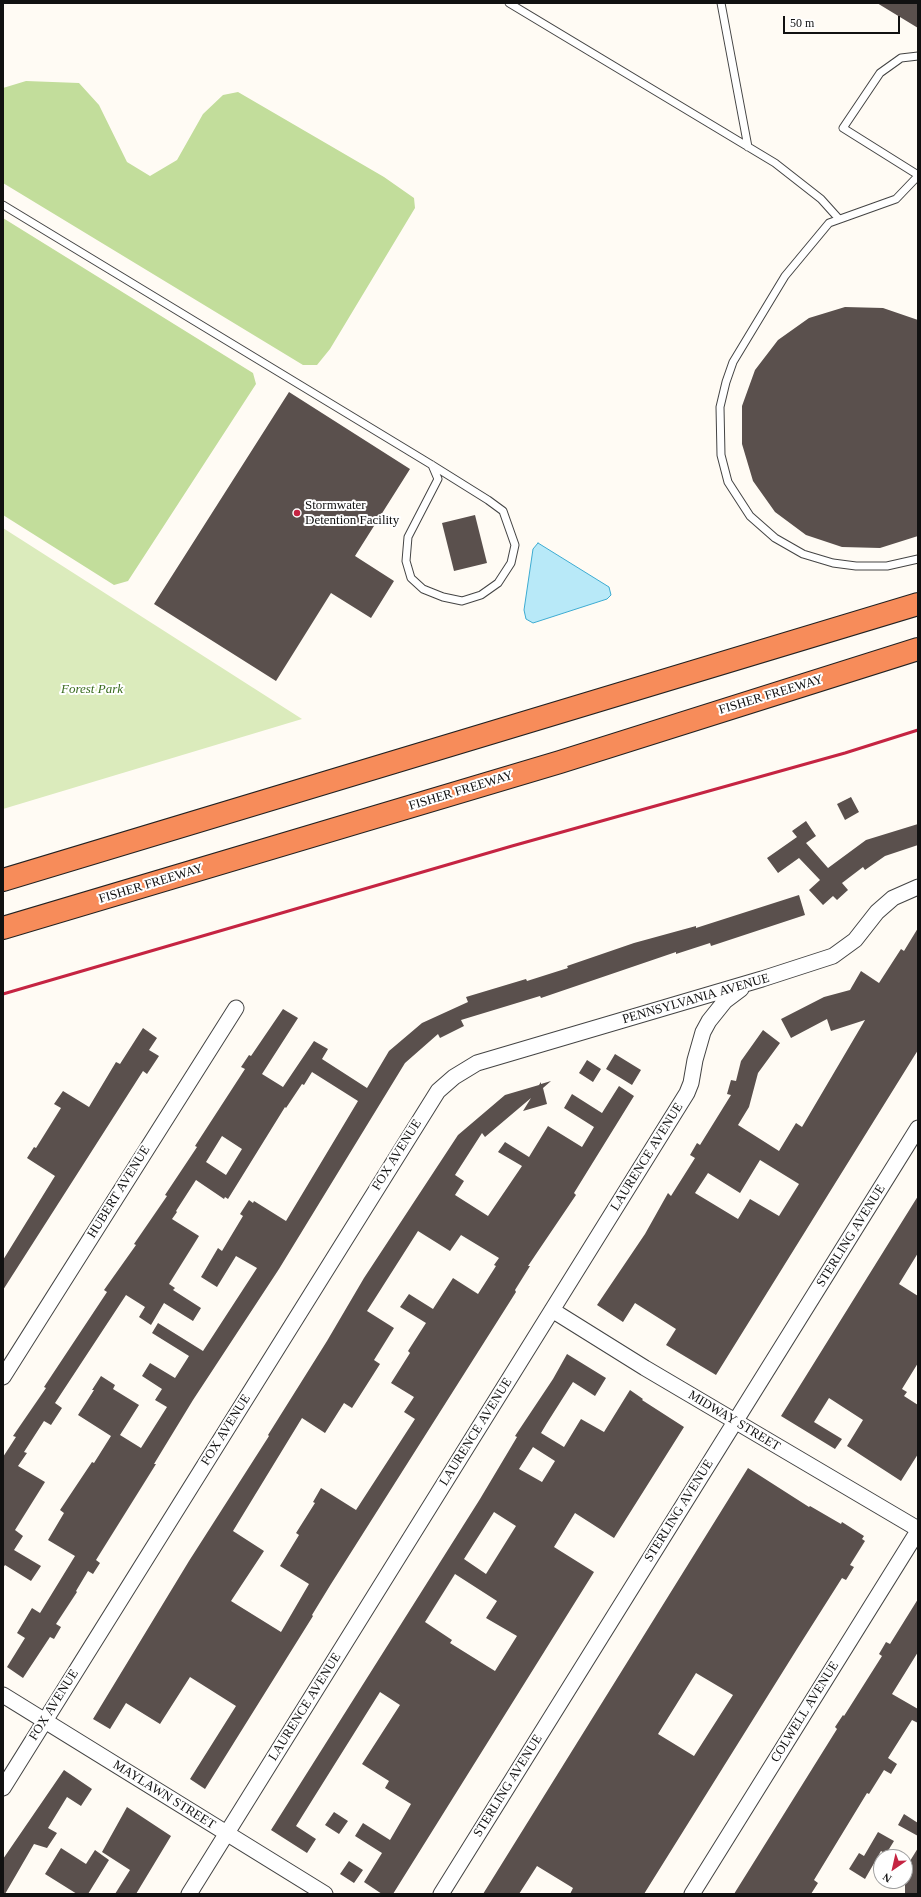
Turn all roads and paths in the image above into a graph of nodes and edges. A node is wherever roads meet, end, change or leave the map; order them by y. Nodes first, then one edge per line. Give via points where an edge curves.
1 (510, 3) edge
2 (721, 3) edge
3 (918, 56) edge
4 (748, 147) junction
5 (918, 176) edge
6 (3, 205) edge
7 (839, 219) junction
8 (432, 465) junction
9 (918, 559) edge
10 (918, 604) edge
11 (918, 649) edge
12 (3, 880) edge
13 (918, 887) edge
14 (3, 928) edge
15 (762, 979) junction
16 (236, 1008) dead end
17 (454, 1077) joint
18 (918, 1128) edge
19 (552, 1310) junction
20 (3, 1377) edge
21 (735, 1421) junction
22 (918, 1530) edge
23 (3, 1695) edge
24 (45, 1721) junction
25 (3, 1788) edge
26 (226, 1834) junction
27 (189, 1894) edge
28 (325, 1894) edge
29 (441, 1894) edge
30 (692, 1894) edge

1 - 4 lane
2 - 4 lane
3 - 5 lane via 901,58 880,74 843,128
4 - 7 lane via 795,177 821,199
5 - 7 lane via 896,199
6 - 8 lane
7 - 9 lane via 829,222 785,276 733,362 720,407 721,455 728,482 750,516 774,538 803,554 833,563 856,566 887,566
8 - 8 lane via 438,479 408,537 406,561 411,578 424,589 462,601 481,595 498,583 511,563 515,545 503,511
10 - 12 highway
11 - 14 highway, FISHER FREEWAY via 560,762
13 - 15 street, PENNSYLVANIA AVENUE via 893,898 877,912 855,940 833,956
15 - 17 street, PENNSYLVANIA AVENUE via 478,1063
15 - 19 street, LAURENCE AVENUE via 725,1001 709,1021 703,1032 687,1093
16 - 20 street, HUBERT AVENUE
17 - 24 street, FOX AVENUE via 431,1101
18 - 21 street, STERLING AVENUE
19 - 21 street, MIDWAY STREET
19 - 26 street, LAURENCE AVENUE
21 - 22 street, MIDWAY STREET
21 - 29 street, STERLING AVENUE
22 - 30 street, COLWELL AVENUE
23 - 24 street, MAYLAWN STREET
24 - 25 street, FOX AVENUE
24 - 26 street, MAYLAWN STREET
26 - 27 street, LAURENCE AVENUE
26 - 28 street, MAYLAWN STREET

